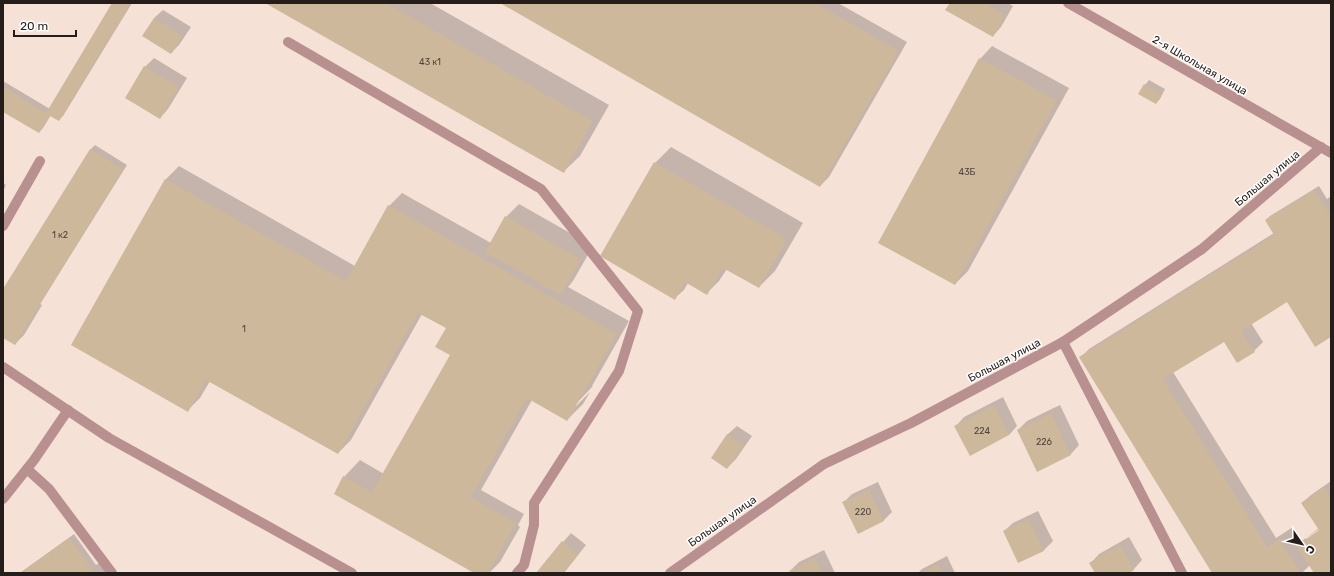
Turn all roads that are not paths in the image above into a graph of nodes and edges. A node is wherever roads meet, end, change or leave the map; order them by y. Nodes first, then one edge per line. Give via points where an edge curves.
1 (1068, 3) edge
2 (288, 42) dead end
3 (1321, 148) junction
4 (1331, 153) edge
5 (40, 161) dead end
6 (3, 226) edge
7 (1063, 342) junction
8 (3, 367) edge
9 (68, 410) junction
10 (27, 469) junction
11 (3, 499) edge
12 (1179, 572) edge
13 (112, 573) edge
14 (352, 573) edge
15 (517, 573) edge
16 (670, 573) edge

1 - 3 street, 2-я Школьная улица
2 - 15 street via 541,189 638,311 619,371 534,503 534,525 524,565
3 - 4 street
3 - 7 street, Большая улица via 1202,248
5 - 6 street
7 - 12 street
7 - 16 street, Большая улица via 911,424 824,464
8 - 9 street
9 - 10 street
9 - 14 street via 109,438
10 - 11 street
10 - 13 street via 49,489

